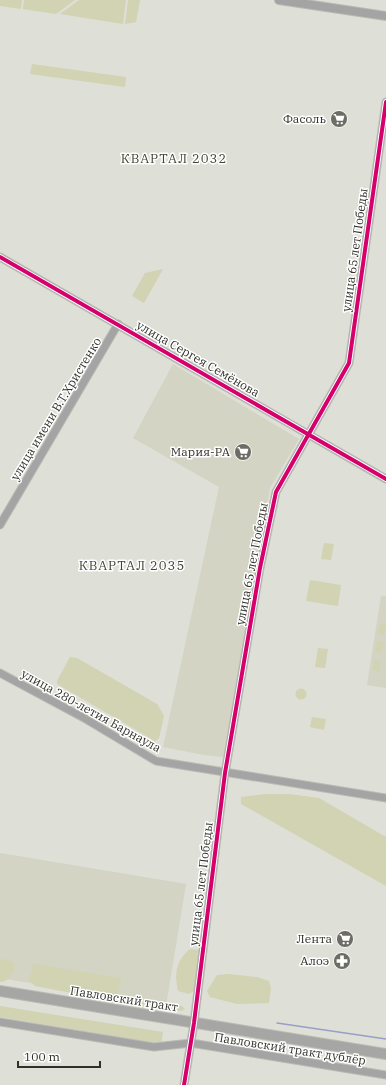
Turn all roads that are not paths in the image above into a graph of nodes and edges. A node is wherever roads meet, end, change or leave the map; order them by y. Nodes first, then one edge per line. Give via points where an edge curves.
1 (279, 0) edge
2 (386, 16) edge
3 (386, 102) edge
4 (0, 257) edge
5 (118, 324) junction
6 (307, 435) junction
7 (386, 479) edge
8 (0, 524) edge
9 (0, 673) edge
10 (225, 773) junction
11 (386, 798) edge
12 (0, 992) edge
13 (0, 1022) edge
14 (194, 1023) junction
15 (191, 1044) junction
16 (386, 1054) edge
17 (386, 1075) edge
18 (184, 1085) edge

1 - 2 street
3 - 6 street, улица 65 лет Победы via 349,363
4 - 5 street, улица Сергея Семёнова
5 - 6 street, улица Сергея Семёнова
5 - 8 street, улица имени В.Т.Христенко
6 - 7 street, улица Сергея Семёнова
6 - 10 street, улица 65 лет Победы via 276,492 260,568
9 - 10 street, улица 280-летия Барнаула via 84,718 156,761
10 - 11 street, улица 280-летия Барнаула
10 - 14 street, улица 65 лет Победы
12 - 14 main road, Павловский тракт
13 - 15 street, Павловский тракт дублёр via 154,1047
14 - 15 street, улица 65 лет Победы
14 - 16 main road, Павловский тракт
15 - 17 street, Павловский тракт дублёр
15 - 18 street, улица 65 лет Победы

